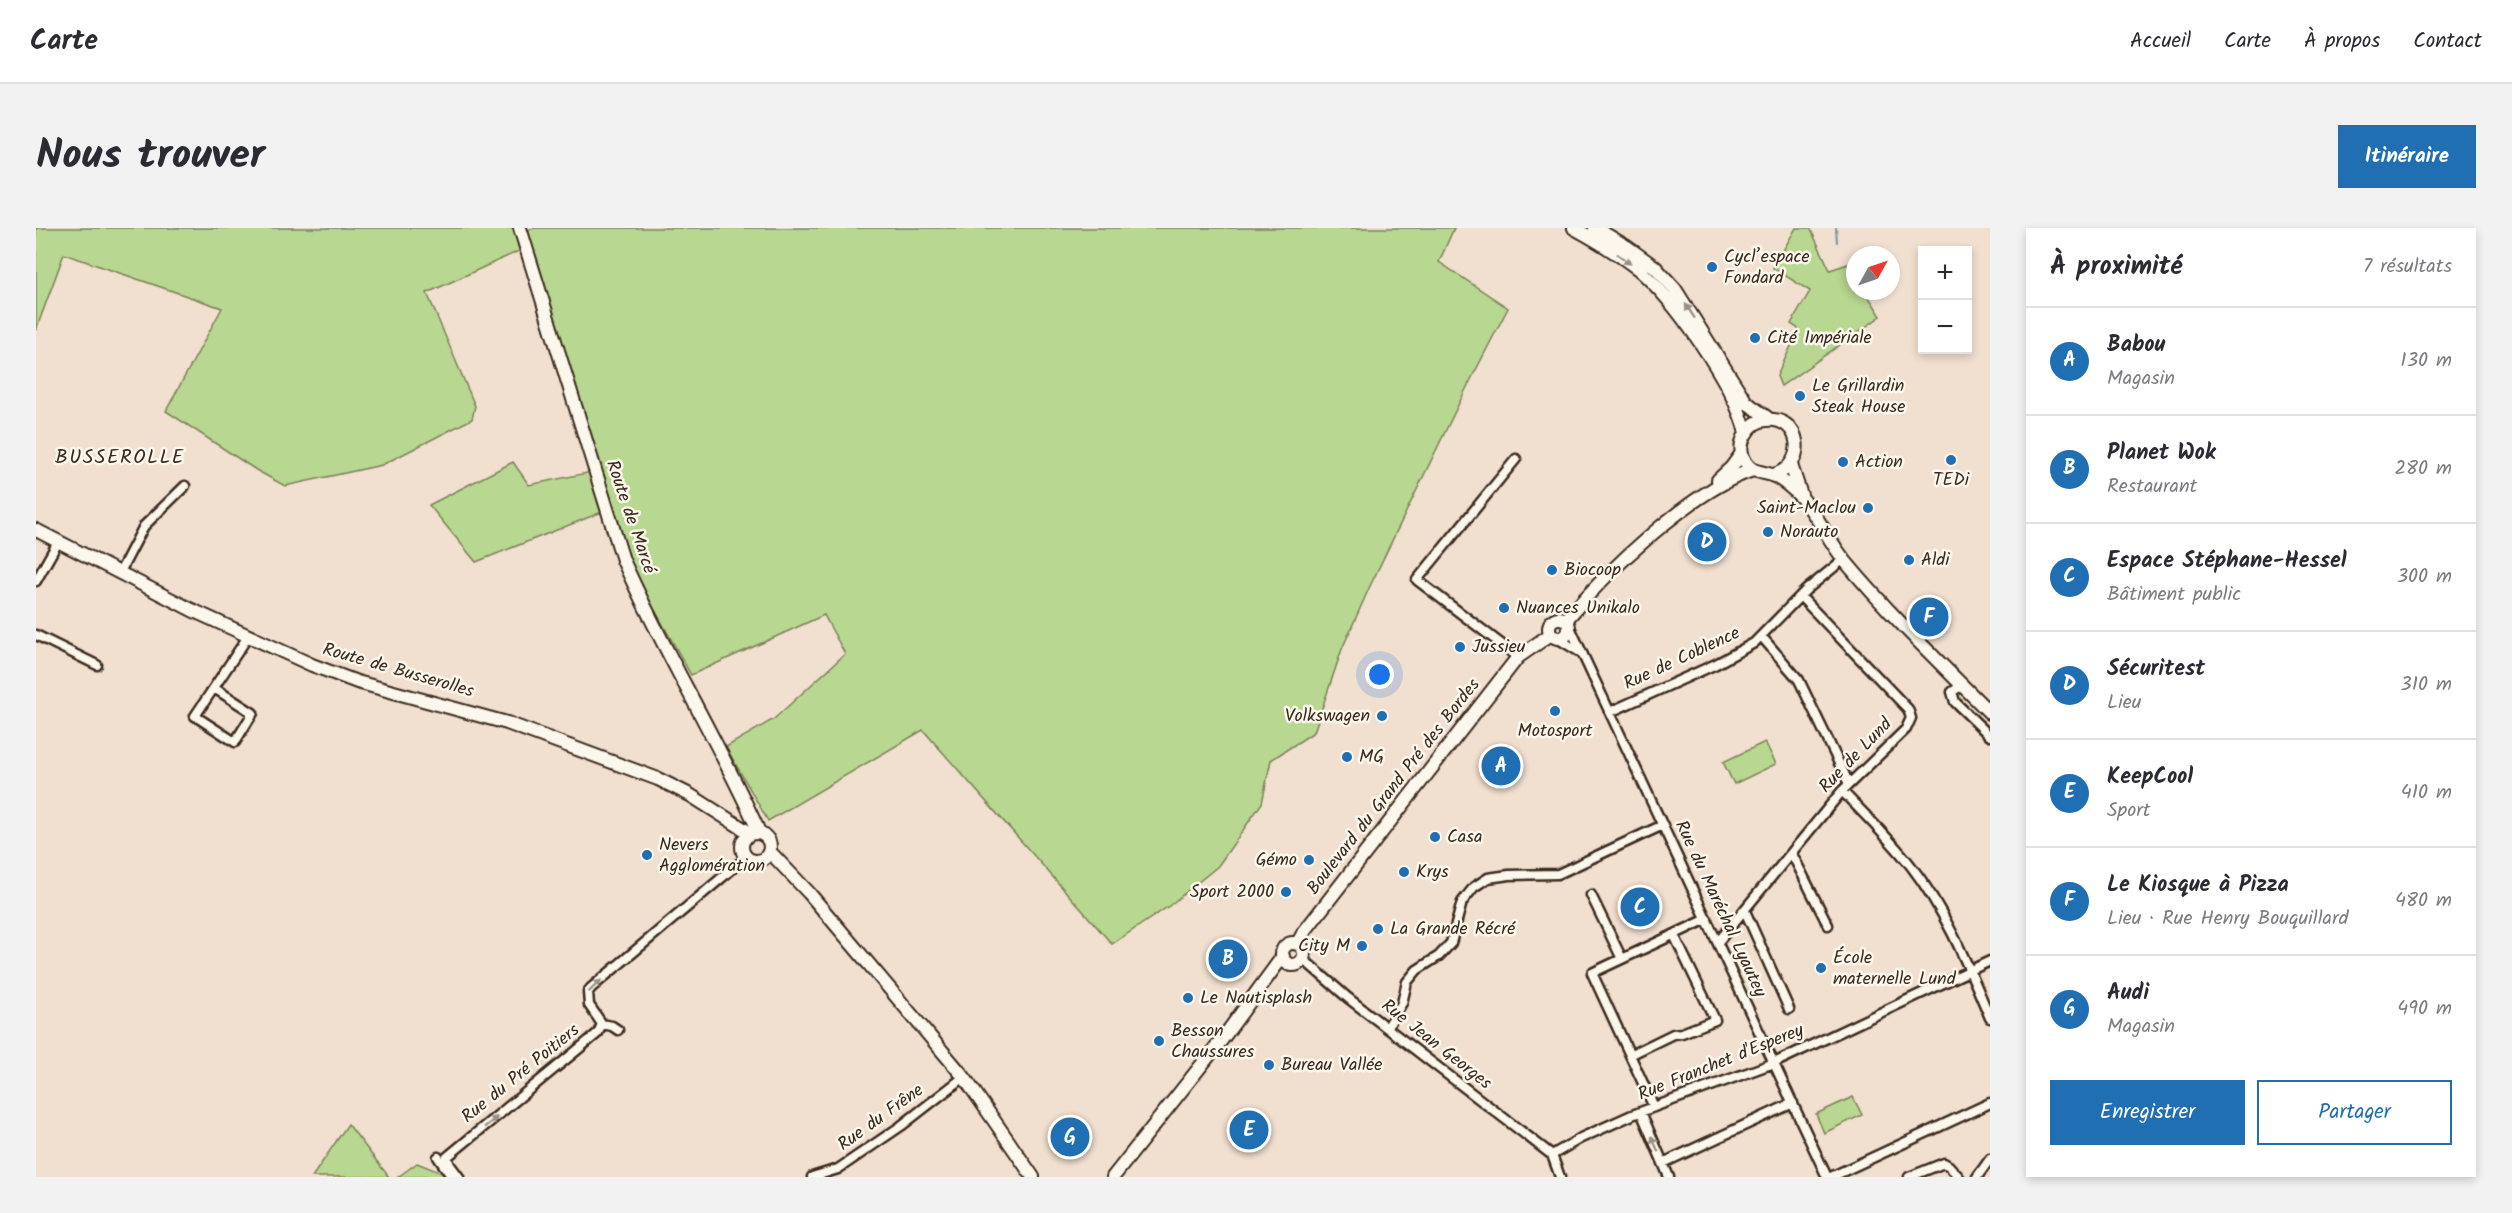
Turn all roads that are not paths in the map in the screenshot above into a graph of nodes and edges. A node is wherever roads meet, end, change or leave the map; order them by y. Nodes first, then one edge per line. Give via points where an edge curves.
1 (520, 228) edge
2 (1574, 228) edge
3 (1595, 228) edge
4 (1769, 419) junction
5 (1746, 433) junction
6 (1742, 453) junction
7 (1516, 459) dead end
8 (1791, 465) junction
9 (1753, 470) junction
10 (1774, 475) junction
11 (185, 486) dead end
12 (1802, 499) junction
13 (1693, 503) junction
14 (36, 530) edge
15 (58, 542) junction
16 (1844, 559) junction
17 (119, 574) junction
18 (36, 581) edge
19 (1801, 597) junction
20 (1567, 622) junction
21 (36, 635) edge
22 (249, 635) junction
23 (1554, 636) junction
24 (1761, 637) junction
25 (1583, 654) junction
26 (1518, 657) junction
27 (97, 665) dead end
28 (1962, 685) junction
29 (214, 688) junction
30 (1610, 712) junction
31 (1990, 713) edge
32 (1990, 736) edge
33 (1849, 784) junction
34 (1842, 792) junction
35 (746, 806) junction
36 (710, 808) junction
37 (1663, 825) junction
38 (752, 848) junction
39 (1792, 854) junction
40 (1591, 895) dead end
41 (1744, 911) junction
42 (1707, 919) junction
43 (1828, 925) dead end
44 (1674, 935) junction
45 (1718, 942) junction
46 (1297, 944) junction
47 (1303, 959) junction
48 (1622, 959) junction
49 (1287, 961) junction
50 (1990, 961) edge
51 (1971, 970) junction
52 (1789, 1009) dead end
53 (1990, 1018) edge
54 (602, 1024) junction
55 (1386, 1028) junction
56 (618, 1030) dead end
57 (1630, 1055) junction
58 (1774, 1063) junction
59 (964, 1077) junction
60 (1990, 1102) edge
61 (1793, 1103) junction
62 (1654, 1107) junction
63 (1641, 1112) junction
64 (1552, 1155) junction
65 (442, 1157) junction
66 (1990, 1159) edge
67 (1663, 1163) junction
68 (452, 1177) edge
69 (459, 1177) edge
70 (812, 1177) edge
71 (1033, 1177) edge
72 (1113, 1177) edge
73 (1560, 1177) edge
74 (1669, 1177) edge
75 (1829, 1177) edge
76 (1909, 1177) edge
77 (1959, 1177) edge
78 (1977, 1177) edge

1 - 35 main road, Route de Marcé via 623,560
2 -> 5 main road via 1638,269 1664,295 1732,398
4 -> 3 main road via 1746,402 1675,289 1655,267
4 - 5 main road via 1756,423
4 - 8 main road via 1786,425 1794,434 1798,448
5 - 6 main road
6 - 9 main road
6 - 13 main road
7 - 26 street via 1417,580
8 - 10 main road
8 - 12 main road
9 - 10 main road
9 - 13 main road via 1730,479
10 - 12 main road
11 - 17 street via 144,526
12 - 16 main road
13 - 20 main road via 1600,583
14 - 15 main road, Route de Busserolles
15 - 17 main road, Route de Busserolles
15 - 18 street
16 - 19 street, Rue de Coblence
16 - 28 main road
17 - 22 main road, Route de Busserolles
19 - 24 street, Rue de Coblence
19 - 33 street, Rue de Lund via 1908,709 1911,718 1906,729
20 - 23 main road via 1568,633 1564,637
20 - 23 main road via 1557,618 1551,621 1549,628
20 - 25 street, Rue du Maréchal Lyautey
21 - 27 street
22 - 29 street
22 - 36 main road, Route de Busserolles via 357,682 507,723 658,779
23 - 25 street
23 - 26 main road, Boulevard du Grand Pré des Bordes
24 - 30 street, Rue de Coblence via 1716,664
24 - 33 street via 1799,680
25 - 30 street, Rue du Maréchal Lyautey
26 - 46 main road, Boulevard du Grand Pré des Bordes
28 - 31 main road
28 - 32 street via 1952,692 1956,702
29 - 29 street via 195,716 235,742 253,713
30 - 37 street, Rue du Maréchal Lyautey
33 - 34 street, Rue de Lund
34 - 39 street, Rue de Lund
34 - 51 street via 1911,866
35 - 36 main road via 736,814
35 - 38 main road, Route de Marcé
36 - 38 main road, Route de Busserolles
37 - 42 street, Rue du Maréchal Lyautey
37 - 55 street via 1558,874 1488,878 1474,887 1462,902 1451,943 1407,982 1402,1004
54 -> 38 street, Rue du Pré Poitiers via 589,1005 588,992
38 - 59 main road, Route de Busserolles via 815,900
39 - 41 street, Rue de Lund
39 - 43 street
40 - 48 street
41 - 45 street, Rue de Lund
41 - 52 street
42 - 44 street
42 - 45 street, Rue du Maréchal Lyautey
44 - 48 street
44 - 57 street via 1715,1020 1673,1034
45 - 58 street, Rue du Maréchal Lyautey
46 - 47 main road via 1303,949
46 - 49 main road via 1285,947
47 - 49 main road via 1298,964
47 - 55 street, Rue Jean Georges
48 - 57 street via 1592,973
49 - 72 main road via 1274,971
50 - 51 street, Rue Franchet d'Esperey
51 - 53 street
51 - 58 street, Rue Franchet d'Esperey
54 - 56 street
65 -> 54 street, Rue du Pré Poitiers via 598,1033
55 - 64 street, Rue Jean Georges
57 - 62 street
58 - 61 street, Rue du Maréchal Lyautey
58 - 62 street, Rue Franchet d'Esperey
59 - 70 street, Rue du Frêne via 838,1168
59 - 71 main road, Route de Busserolles
60 - 75 street
61 - 67 street
61 - 75 street, Rue du Maréchal Lyautey
62 - 63 street, Rue Franchet d'Esperey
63 - 64 street, Rue Franchet d'Esperey
67 -> 63 street
64 - 73 street
65 - 68 street
65 - 69 street
66 - 78 street
67 - 74 street
76 - 77 street via 1944,1163

